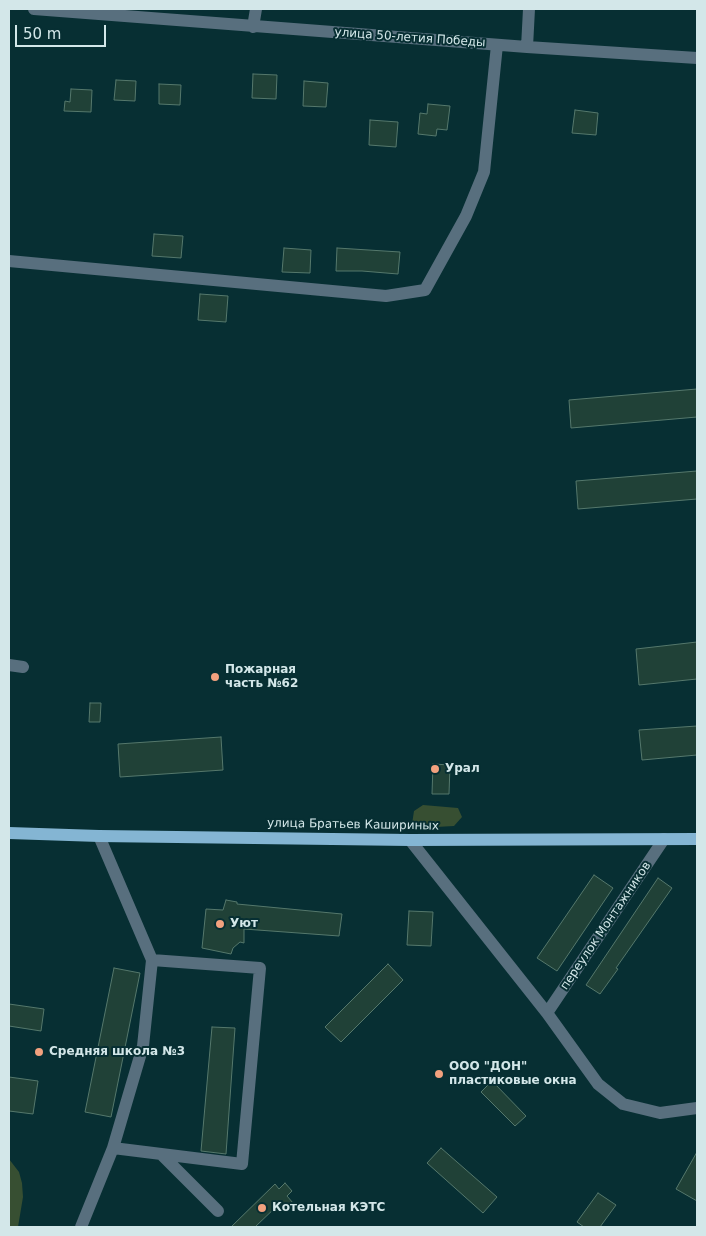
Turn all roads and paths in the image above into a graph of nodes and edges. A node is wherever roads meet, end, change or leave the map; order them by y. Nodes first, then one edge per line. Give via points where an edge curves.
1 (34, 9) edge
2 (256, 9) edge
3 (529, 9) edge
4 (123, 12) edge
5 (253, 27) junction
6 (497, 45) junction
7 (527, 47) junction
8 (697, 58) edge
9 (9, 261) edge
10 (9, 665) edge
11 (23, 667) dead end
12 (9, 833) edge
13 (99, 836) junction
14 (664, 839) junction
15 (697, 839) edge
16 (410, 840) junction
17 (152, 960) junction
18 (547, 1013) junction
19 (697, 1108) edge
20 (113, 1148) junction
21 (163, 1156) junction
22 (218, 1211) dead end
23 (81, 1227) edge

1 - 4 street, улица 50-летия Победы
2 - 5 street
3 - 7 street
4 - 5 street, улица 50-летия Победы
5 - 6 street, улица 50-летия Победы
6 - 7 street, улица 50-летия Победы
6 - 9 street via 484,172 466,216 425,290 386,296
7 - 8 street, улица 50-летия Победы
10 - 11 street
12 - 13 main road, улица Братьев Кашириных
13 - 16 main road, улица Братьев Кашириных
13 - 17 street
14 - 15 main road, улица Братьев Кашириных
14 - 16 main road, улица Братьев Кашириных
14 - 18 street, переулок Монтажников
16 - 18 street
17 - 20 street via 143,1046
17 - 21 street via 260,968 242,1164
18 - 19 street via 598,1084 623,1104 660,1113
20 - 21 street
20 - 23 street
21 - 22 street

